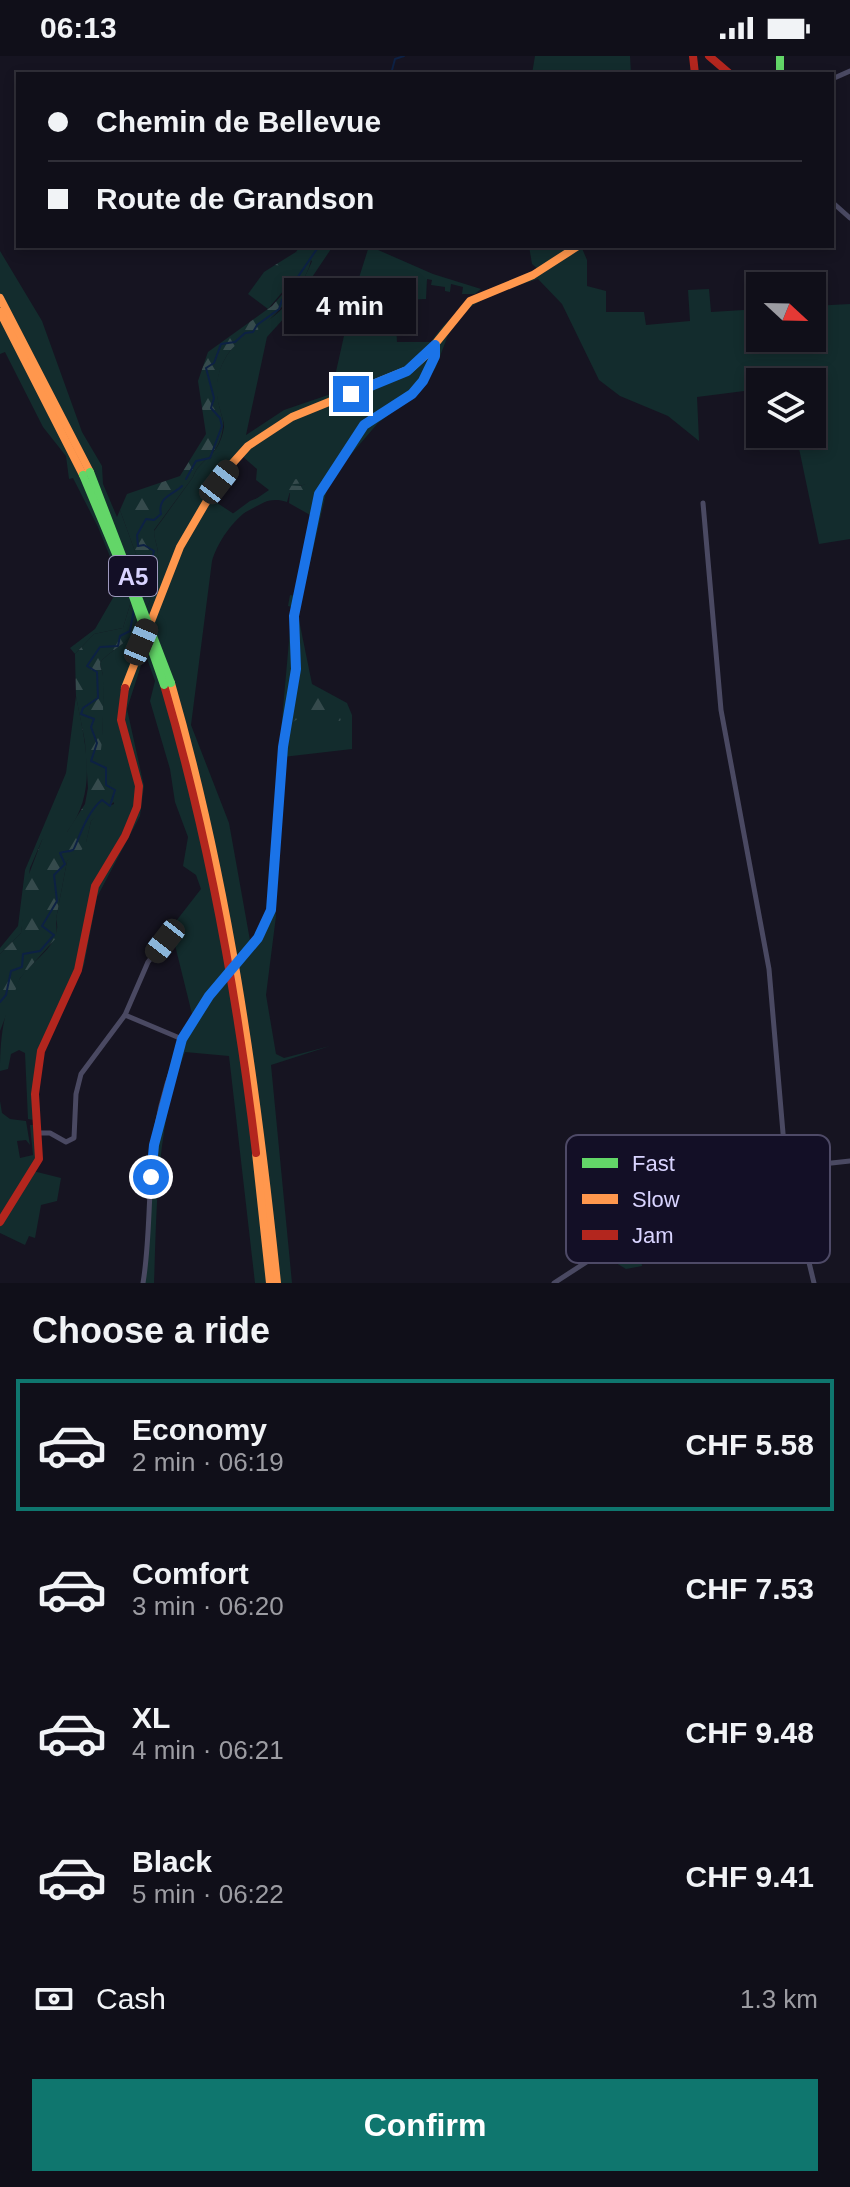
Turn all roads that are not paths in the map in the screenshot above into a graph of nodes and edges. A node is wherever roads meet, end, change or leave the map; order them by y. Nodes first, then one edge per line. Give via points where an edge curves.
1 (709, 56) edge
2 (728, 72) edge
3 (834, 204) edge
4 (850, 218) edge
5 (575, 248) edge
6 (0, 298) edge
7 (0, 312) edge
8 (435, 345) junction
9 (86, 474) junction
10 (703, 503) dead end
11 (167, 684) junction
12 (176, 927) dead end
13 (125, 1015) junction
14 (182, 1039) junction
15 (40, 1133) junction
16 (783, 1135) edge
17 (850, 1161) edge
18 (830, 1163) edge
19 (0, 1222) edge
20 (585, 1263) edge
21 (809, 1263) edge
22 (143, 1283) edge
23 (270, 1283) edge
24 (277, 1283) edge
25 (554, 1283) edge
26 (814, 1283) edge

1 - 2 main road
3 - 4 street
5 - 8 main road via 534,275 470,301
6 - 9 main road, A5
7 - 9 main road, A5
8 - 14 street, bridge via 423,381 364,425 319,494 294,616 296,669 283,747 273,901 265,926
8 - 15 main road via 407,371 298,414 256,440 189,523 121,703 139,786 137,807 95,886 78,970 41,1051 35,1094
9 - 11 main road, A5, bridge via 135,582
10 - 16 street via 721,710 769,969
11 - 23 main road, A5 via 232,962
11 - 24 main road, A5 via 209,816 238,952
12 - 13 street via 148,962
13 - 14 street
13 - 15 street via 81,1074 74,1138 66,1142
14 - 22 street via 154,1145
15 - 19 main road via 37,1164
17 - 18 street
20 - 25 street
21 - 26 street

